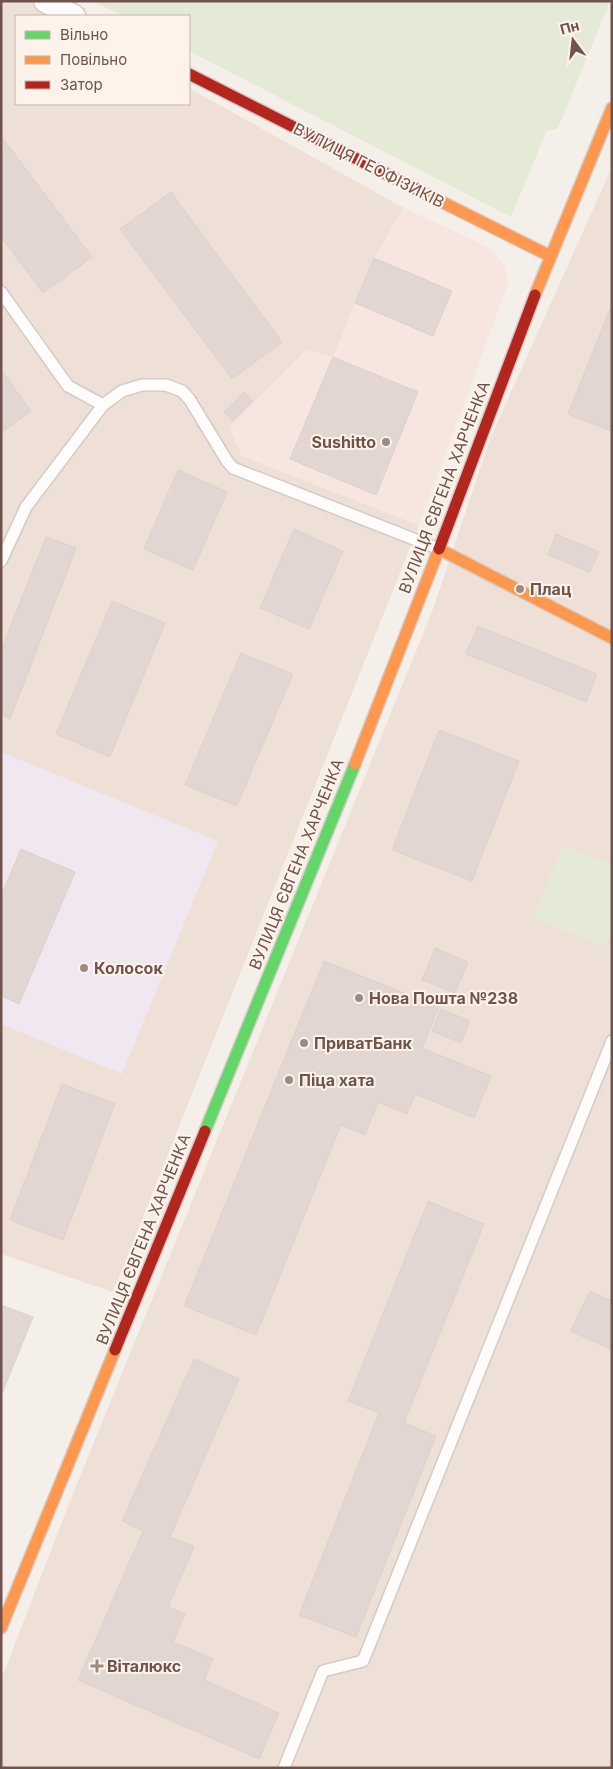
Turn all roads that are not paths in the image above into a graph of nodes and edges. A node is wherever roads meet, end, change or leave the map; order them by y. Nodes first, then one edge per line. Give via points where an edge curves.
1 (45, 1) edge
2 (72, 15) edge
3 (190, 75) edge
4 (612, 108) edge
5 (550, 256) junction
6 (1, 292) edge
7 (103, 405) junction
8 (4, 543) edge
9 (439, 549) junction
10 (1, 561) edge
11 (612, 638) edge
12 (612, 1041) edge
13 (1, 1628) edge
14 (284, 1768) edge

1 - 2 street
3 - 5 main road, ВУЛИЦЯ ГЕОФІЗИКІВ
4 - 5 main road, ВУЛИЦЯ ЄВГЕНА ХАРЧЕНКА
5 - 9 main road, ВУЛИЦЯ ЄВГЕНА ХАРЧЕНКА
6 - 7 lane via 68,386
7 - 8 lane via 26,507
7 - 9 lane via 122,391 142,385 166,385 182,391 233,468
8 - 10 lane
9 - 11 main road
9 - 13 main road, ВУЛИЦЯ ЄВГЕНА ХАРЧЕНКА via 322,847
12 - 14 lane via 363,1662 323,1671

